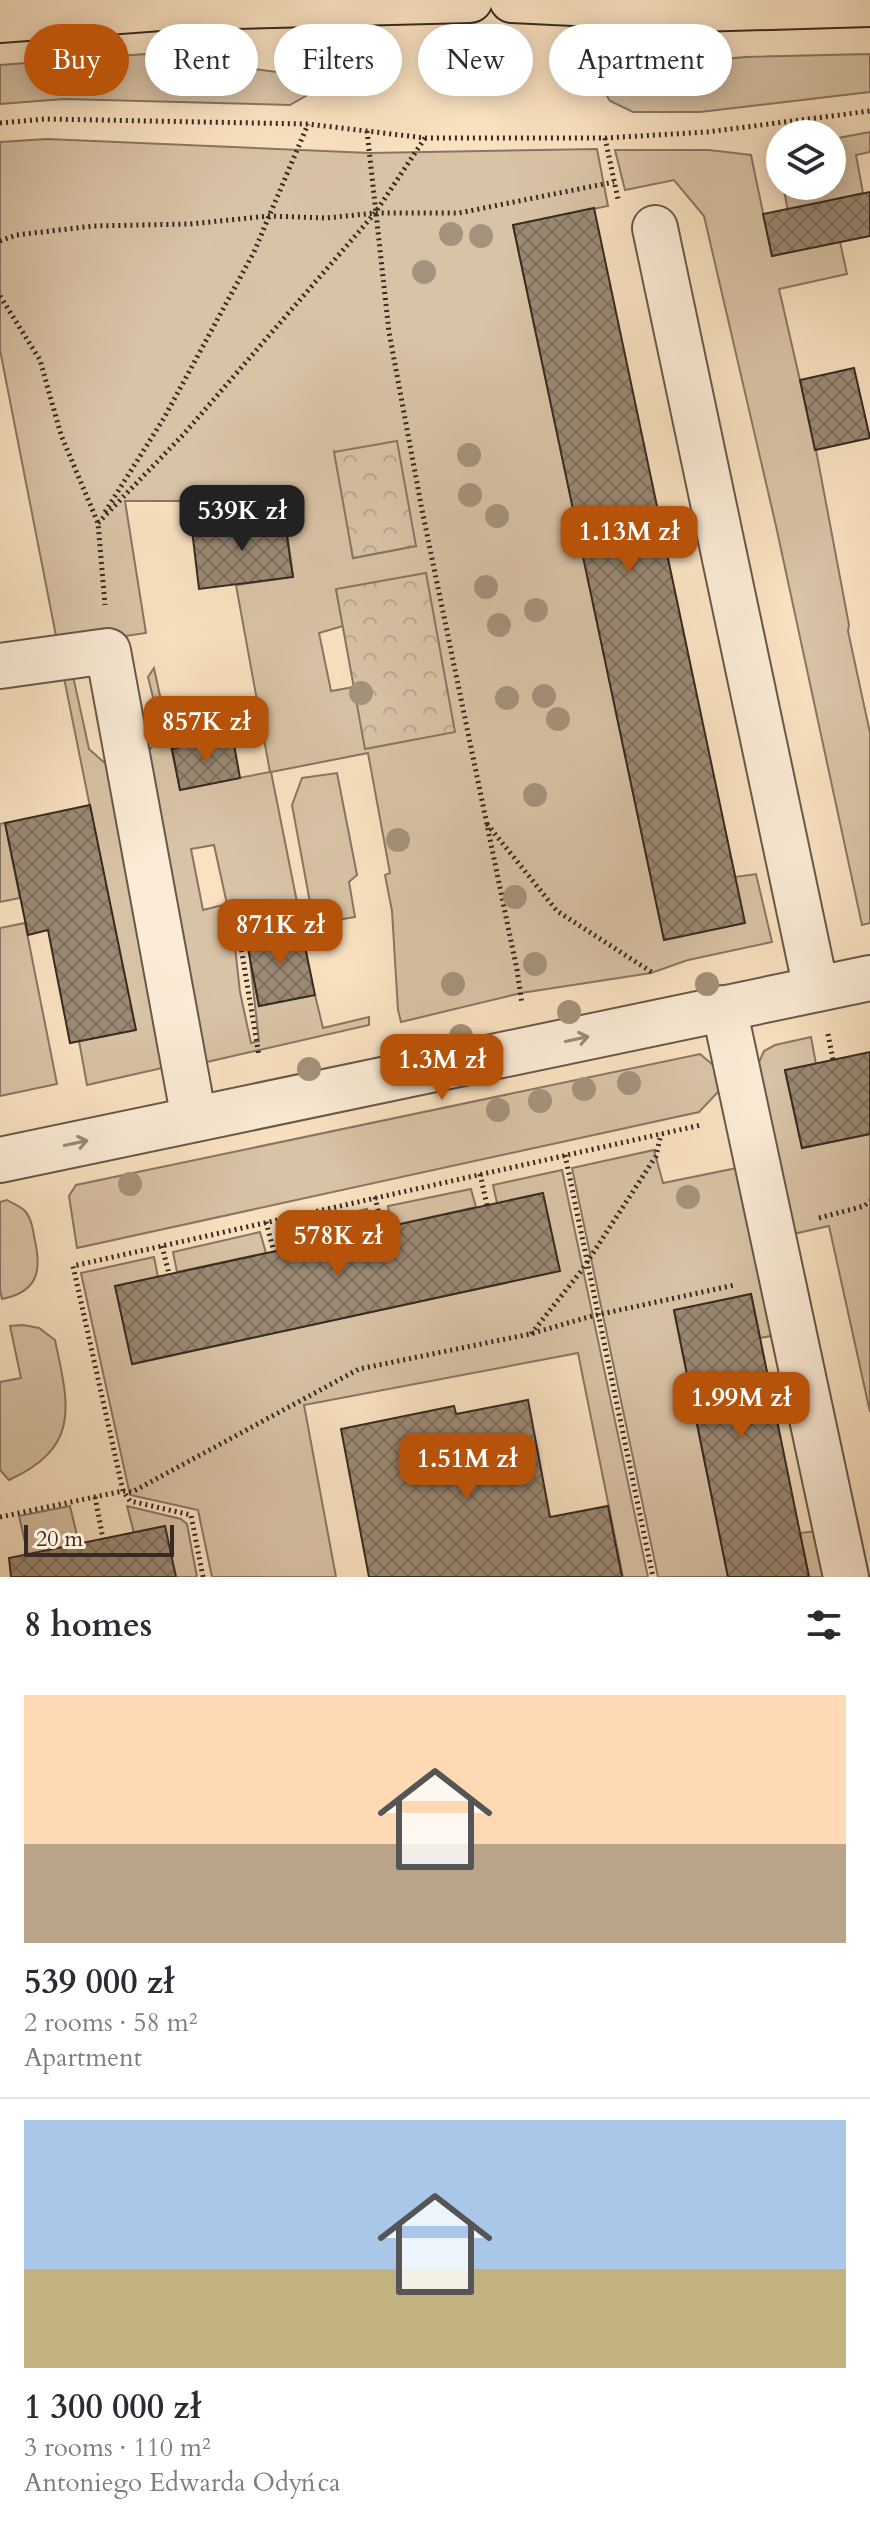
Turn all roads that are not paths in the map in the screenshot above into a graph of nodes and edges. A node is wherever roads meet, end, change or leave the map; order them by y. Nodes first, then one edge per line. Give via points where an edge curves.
1 (470, 0) edge
2 (512, 0) edge
3 (870, 4) edge
4 (0, 20) edge
5 (655, 228) dead end
6 (0, 666) edge
7 (870, 978) edge
8 (724, 1008) junction
9 (822, 1009) junction
10 (194, 1119) junction
11 (0, 1160) edge
12 (846, 1577) edge

1 - 4 main road via 160,8
2 - 3 main road via 697,9
5 - 9 street
6 - 10 street via 108,651
7 - 9 street
8 - 9 street
10 -> 8 street
8 - 12 street
11 -> 10 street

